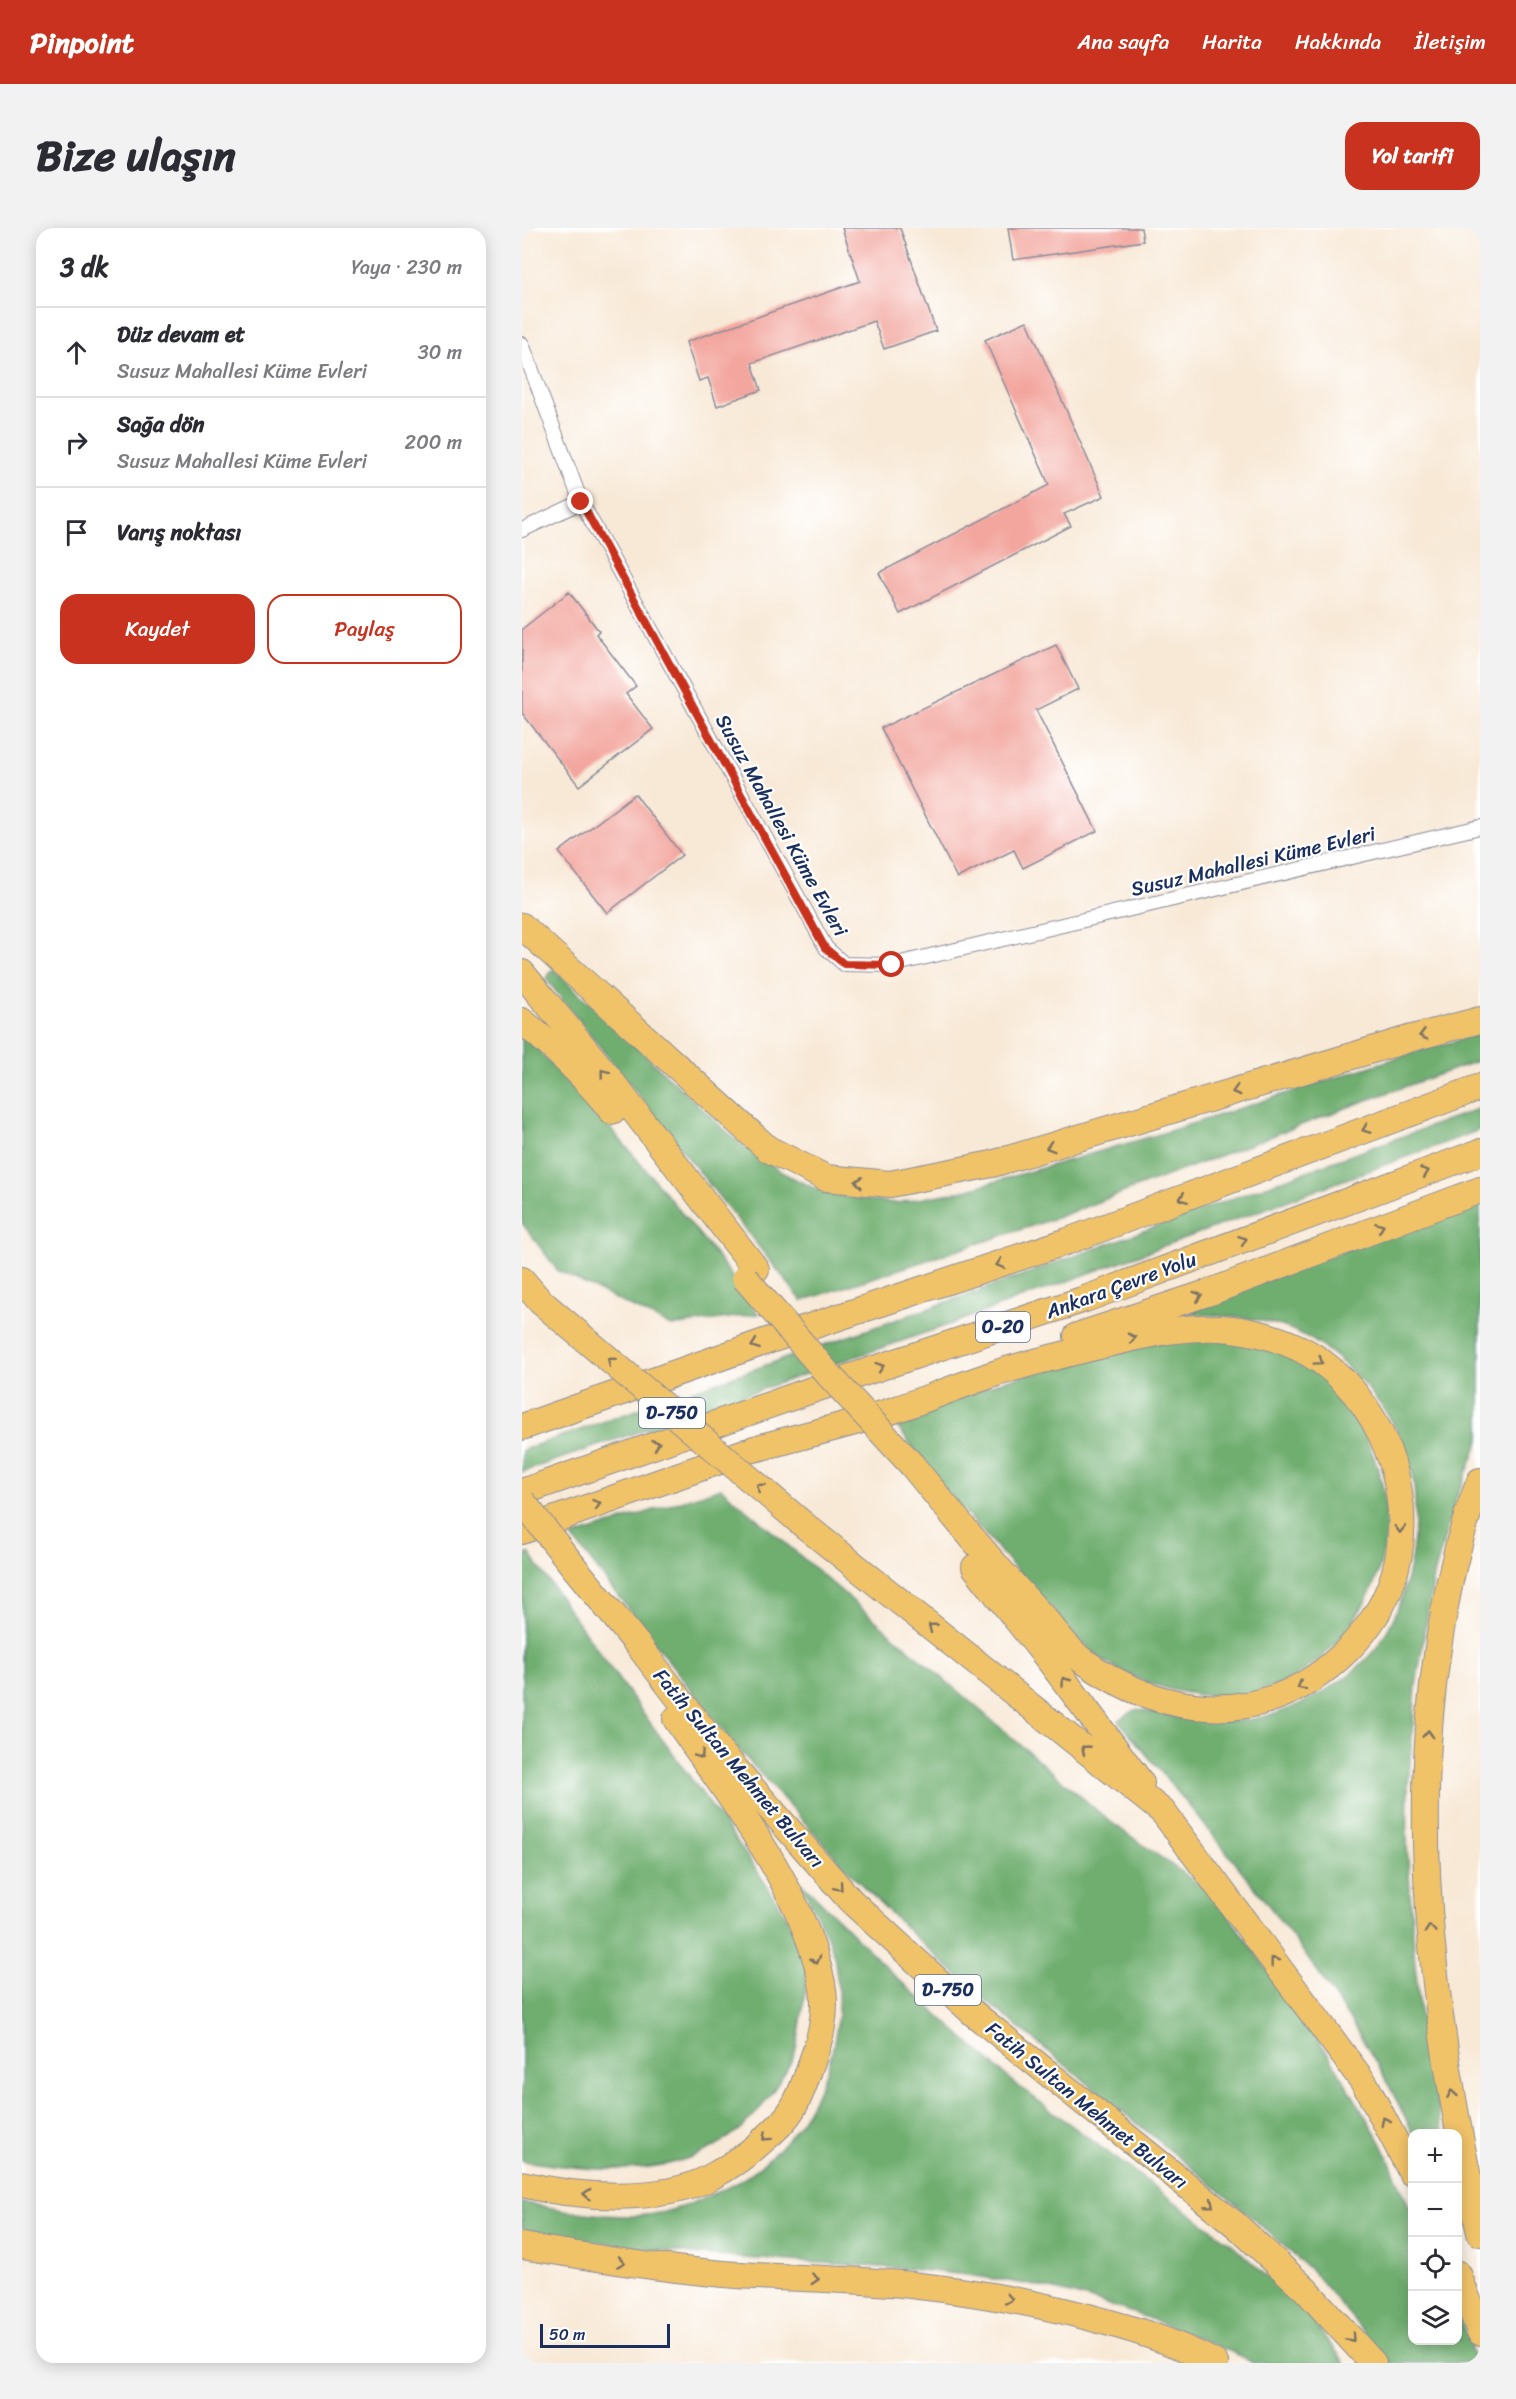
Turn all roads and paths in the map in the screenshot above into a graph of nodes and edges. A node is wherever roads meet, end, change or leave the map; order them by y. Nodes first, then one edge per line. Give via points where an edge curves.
1 (522, 344) edge
2 (581, 502) junction
3 (522, 530) edge
4 (1480, 827) edge
5 (522, 926) edge
6 (522, 973) edge
7 (1480, 1020) edge
8 (522, 1021) edge
9 (1480, 1087) edge
10 (1480, 1152) edge
11 (1480, 1190) edge
12 (750, 1274) junction
13 (522, 1280) edge
14 (659, 1380) junction
15 (522, 1412) edge
16 (522, 1427) edge
17 (754, 1449) junction
18 (906, 1469) junction
19 (1480, 1481) edge
20 (522, 1492) edge
21 (522, 1501) edge
22 (566, 1515) junction
23 (522, 1532) edge
24 (522, 1536) edge
25 (574, 1567) junction
26 (1163, 1812) junction
27 (1408, 2164) edge
28 (522, 2184) edge
29 (1480, 2233) edge
30 (522, 2246) edge
31 (1462, 2285) edge
32 (1480, 2332) edge
33 (1215, 2363) edge
34 (1373, 2363) edge

1 - 2 street, Susuz Mahallesi Küme Evleri
2 - 3 street
2 - 4 street, Susuz Mahallesi Küme Evleri via 825,948 844,964 892,965
7 -> 5 highway via 992,1164 890,1184 852,1181 826,1178 768,1149
12 -> 6 highway via 604,1073
8 - 12 highway via 592,1086
9 -> 14 highway via 1068,1241
20 -> 10 highway, Ankara Çevre Yolu / O-20 via 1085,1299
17 -> 11 highway via 1209,1292
12 - 18 highway, bridge
26 -> 13 highway, D-750, bridge via 804,1525 540,1301
14 - 15 highway
14 - 16 highway
17 -> 18 highway via 893,1411 996,1373 1081,1350 1187,1327 1262,1334 1295,1346 1320,1361 1347,1383 1369,1412 1392,1462 1398,1487 1400,1552 1375,1619 1327,1670 1270,1701 1203,1708 1141,1693 1078,1658
22 -> 17 highway
26 -> 18 highway
29 -> 19 highway via 1436,1988 1425,1782 1429,1704 1451,1573
21 - 25 highway, D-750, bridge
22 - 23 highway
22 - 24 highway
25 -> 28 highway via 781,1876 815,1956 823,1986 824,2022 804,2086 785,2120 747,2154 708,2179 670,2191 625,2196 578,2194
25 -> 34 highway, Fatih Sultan Mehmet Bulvarı / D-750 via 718,1749 851,1901 972,2012 1236,2225 1305,2289
27 -> 26 highway, D-750 via 1365,2084
30 -> 33 highway via 649,2266 917,2285 993,2296 1066,2310 1134,2330
31 - 32 highway

